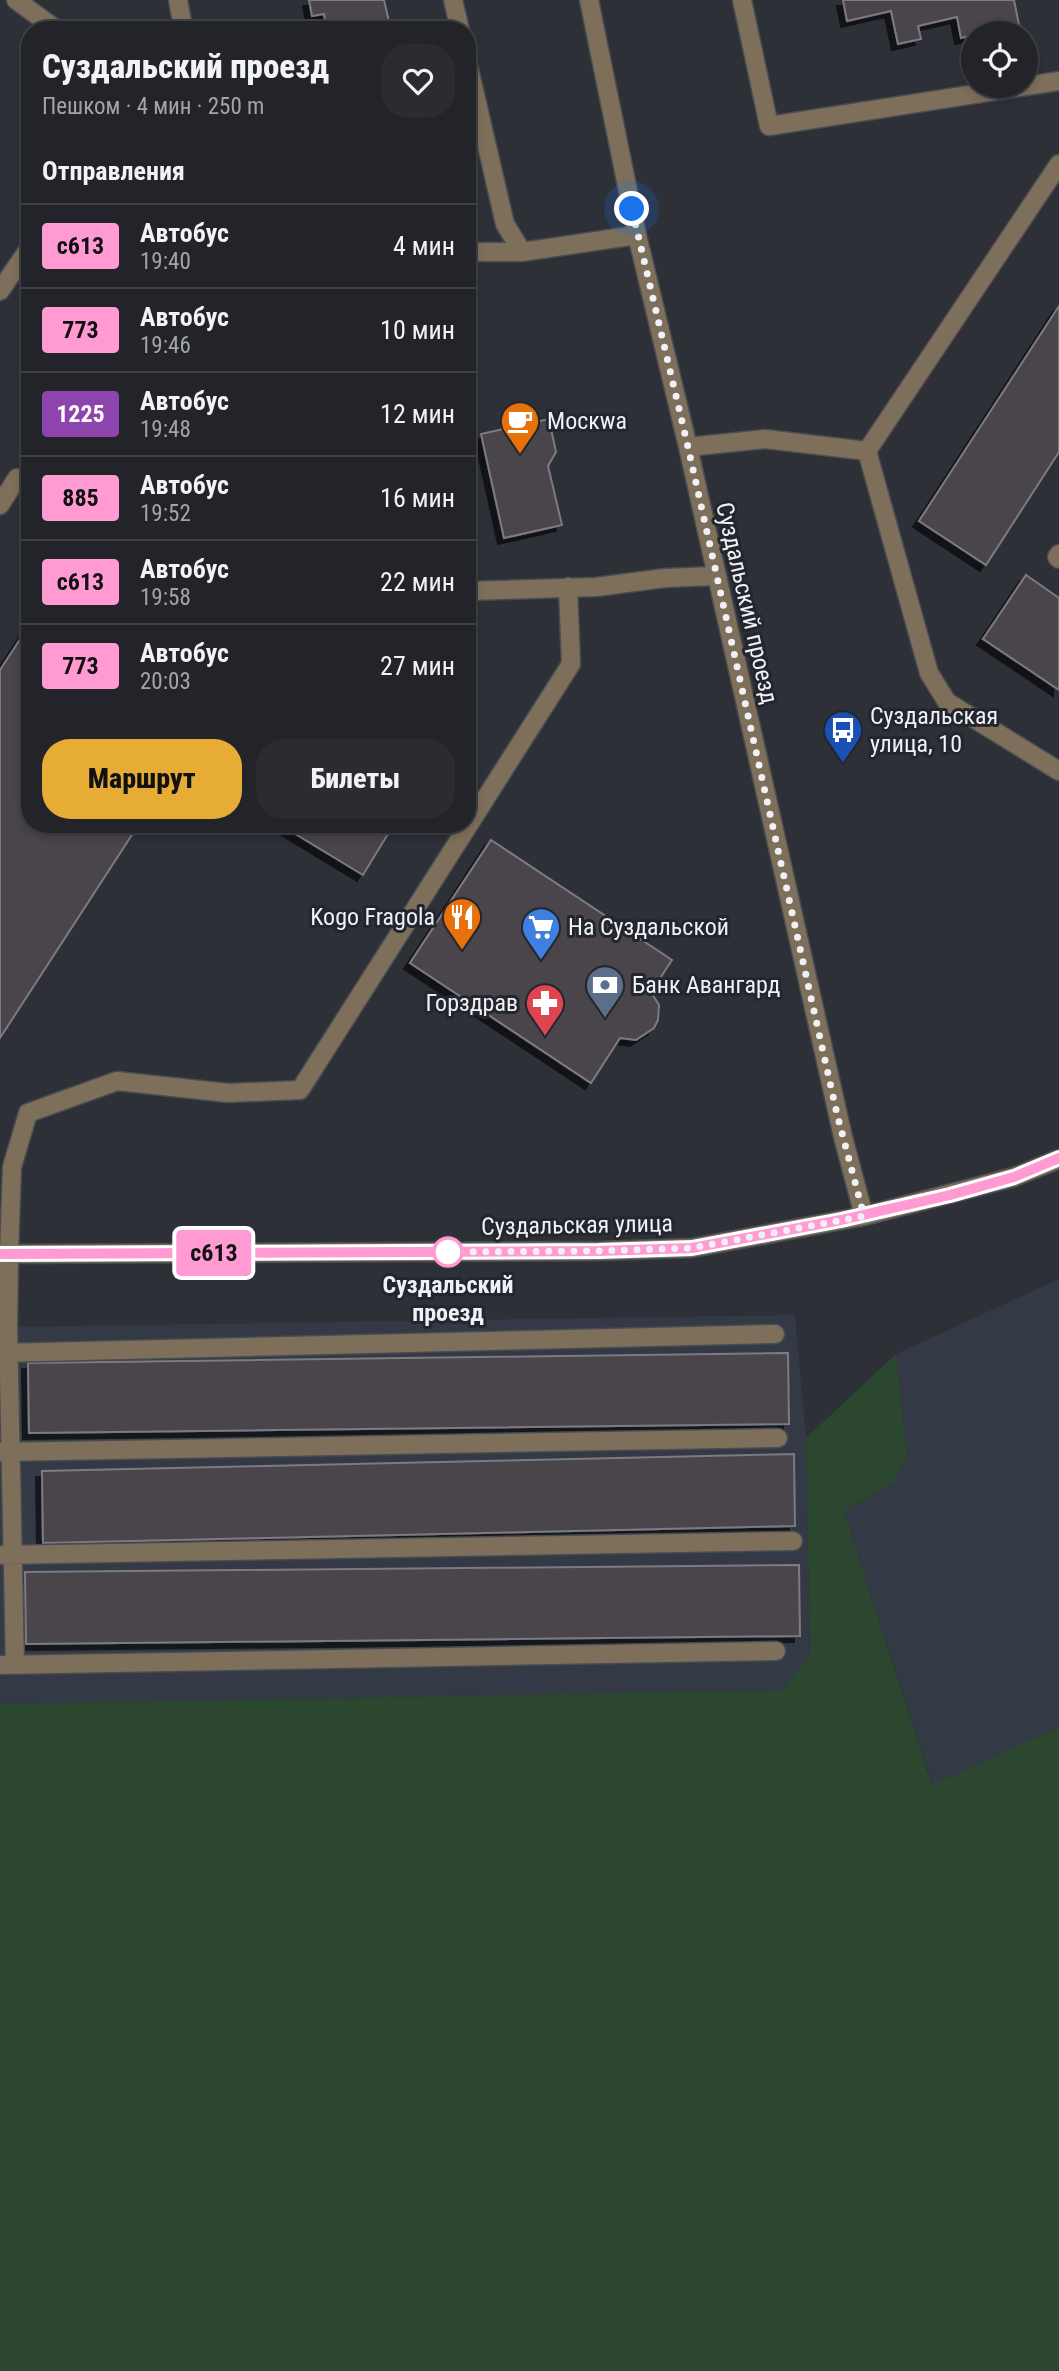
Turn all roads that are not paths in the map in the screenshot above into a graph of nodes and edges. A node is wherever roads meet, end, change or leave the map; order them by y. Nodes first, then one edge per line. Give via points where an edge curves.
1 (16, 0) edge
2 (178, 0) edge
3 (453, 0) edge
4 (589, 0) edge
5 (742, 0) edge
6 (45, 21) edge
7 (182, 21) edge
8 (458, 21) edge
9 (1059, 81) edge
10 (476, 99) edge
11 (1059, 164) edge
12 (637, 235) junction
13 (476, 252) edge
14 (522, 252) junction
15 (21, 260) edge
16 (0, 291) edge
17 (688, 447) junction
18 (867, 451) junction
19 (21, 480) edge
20 (0, 505) edge
21 (1059, 554) edge
22 (1059, 559) edge
23 (715, 576) junction
24 (568, 587) junction
25 (476, 591) edge
26 (1059, 771) edge
27 (476, 813) edge
28 (463, 833) edge
29 (1059, 1158) edge
30 (864, 1216) junction
31 (5, 1254) edge
32 (775, 1334) dead end
33 (5, 1353) edge
34 (778, 1438) dead end
35 (5, 1452) edge
36 (793, 1541) dead end
37 (7, 1555) edge
38 (776, 1651) dead end
39 (7, 1665) edge

1 - 6 street
2 - 7 street
3 - 8 street
4 - 12 street, Суздальский проезд
5 - 9 street via 769,126
10 - 14 street via 505,224
11 - 18 street
12 - 14 street
12 - 17 street, Суздальский проезд
13 - 14 street
15 - 16 street
17 - 18 street via 765,439
17 - 23 street, Суздальский проезд
18 - 26 street via 929,673 947,702
19 - 20 street via 17,478
21 - 22 street
23 - 24 street
23 - 30 street, Суздальский проезд
24 - 25 street
24 - 27 street via 571,664
28 - 31 street via 300,1090 228,1093 117,1081 28,1113 12,1167
29 - 30 street, Суздальская улица via 1014,1177
30 - 31 street, Суздальская улица via 692,1248
31 - 33 street
32 - 33 street
33 - 35 street
34 - 35 street
35 - 37 street
36 - 37 street
37 - 39 street
38 - 39 street

